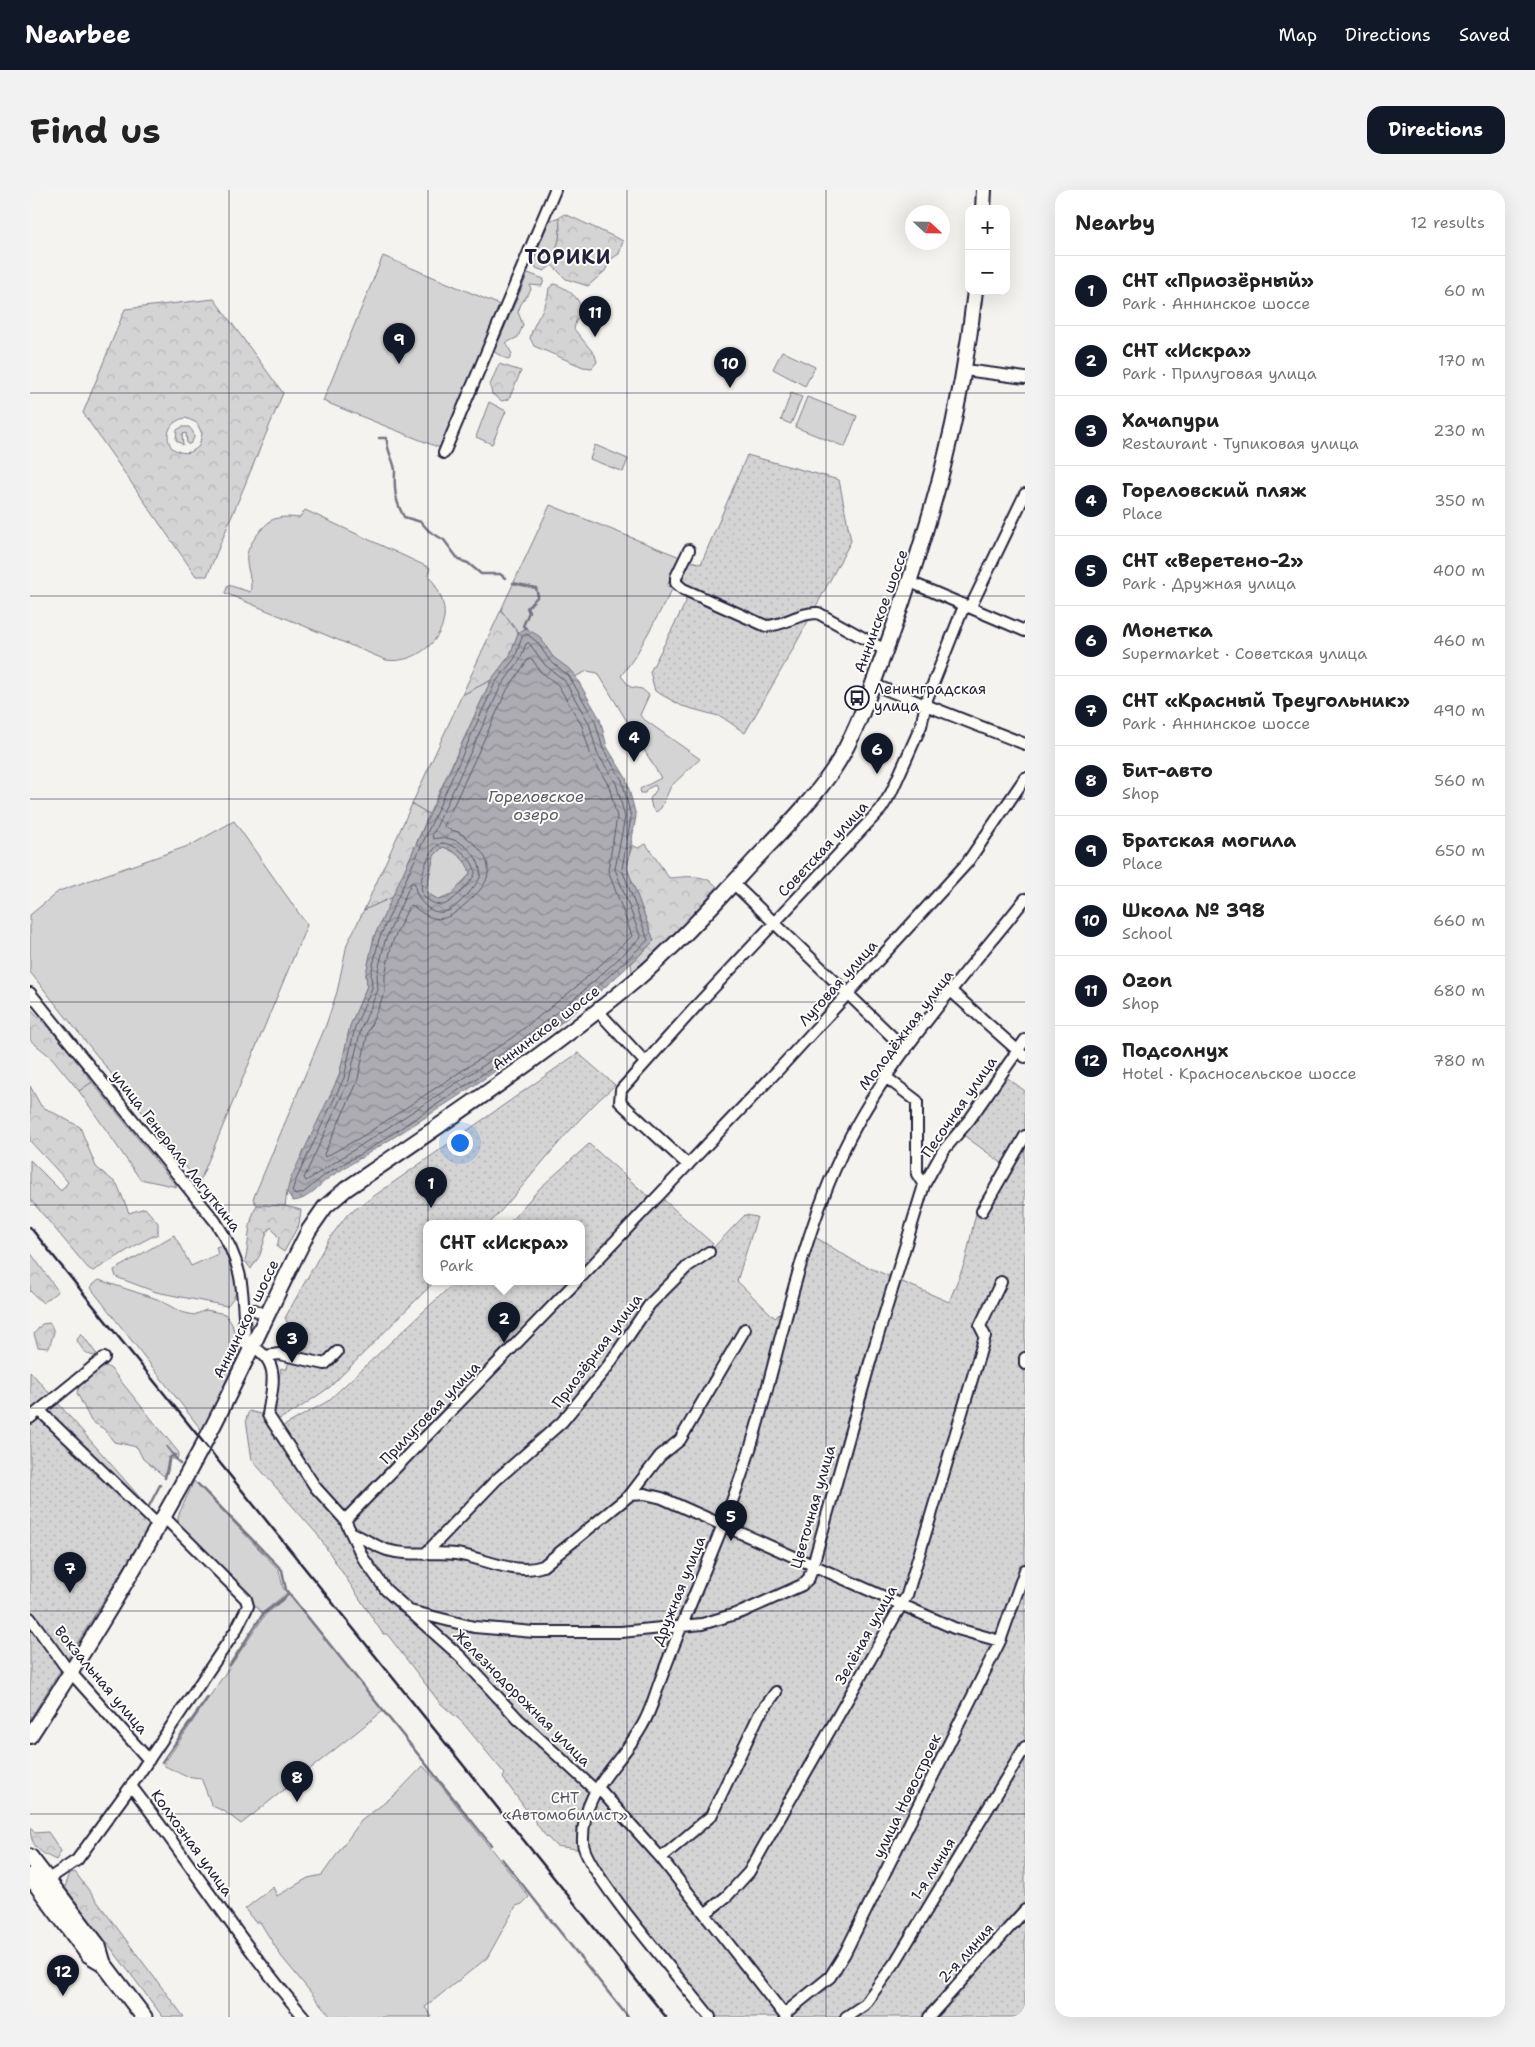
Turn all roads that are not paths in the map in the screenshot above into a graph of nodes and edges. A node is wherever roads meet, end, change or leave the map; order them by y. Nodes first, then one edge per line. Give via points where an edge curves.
1 (555, 190) edge
2 (984, 190) edge
3 (983, 205) edge
4 (974, 295) edge
5 (965, 370) junction
6 (1025, 378) edge
7 (444, 453) dead end
8 (1025, 494) edge
9 (690, 550) dead end
10 (910, 582) junction
11 (967, 606) junction
12 (1025, 631) edge
13 (885, 650) junction
14 (872, 684) junction
15 (926, 704) junction
16 (1025, 744) edge
17 (1025, 778) edge
18 (733, 884) junction
19 (1025, 899) edge
20 (774, 923) junction
21 (952, 992) junction
22 (30, 993) edge
23 (848, 994) junction
24 (597, 1010) junction
25 (1025, 1040) edge
26 (906, 1050) junction
27 (1021, 1053) edge
28 (645, 1062) junction
29 (887, 1078) junction
30 (1025, 1136) edge
31 (688, 1165) junction
32 (924, 1185) junction
33 (982, 1211) dead end
34 (709, 1252) dead end
35 (585, 1273) edge
36 (894, 1280) joint
37 (1001, 1282) dead end
38 (573, 1285) edge
39 (790, 1304) joint
40 (245, 1312) junction
41 (266, 1315) junction
42 (745, 1329) dead end
43 (250, 1347) junction
44 (337, 1352) dead end
45 (266, 1356) junction
46 (104, 1358) dead end
47 (40, 1411) junction
48 (30, 1418) edge
49 (630, 1495) junction
50 (345, 1520) junction
51 (162, 1521) junction
52 (722, 1524) junction
53 (352, 1533) junction
54 (425, 1554) junction
55 (813, 1565) junction
56 (1025, 1570) edge
57 (901, 1605) junction
58 (410, 1611) junction
59 (30, 1618) edge
60 (680, 1626) junction
61 (1000, 1641) junction
62 (72, 1672) junction
63 (776, 1692) dead end
64 (30, 1736) edge
65 (1025, 1747) edge
66 (149, 1760) junction
67 (131, 1786) junction
68 (594, 1790) junction
69 (30, 1857) edge
70 (661, 1858) junction
71 (30, 1876) edge
72 (47, 1880) junction
73 (1025, 1910) edge
74 (705, 1914) junction
75 (103, 1963) junction
76 (785, 2015) edge
77 (144, 2017) edge
78 (304, 2017) edge
79 (710, 2017) edge
80 (846, 2017) edge
81 (928, 2017) edge

1 - 7 street
2 - 3 main road
4 - 5 main road, Аннинское шоссе
5 - 6 street
5 - 10 main road, Аннинское шоссе via 944,470
8 - 11 street, Советская улица via 973,602
9 - 13 street via 676,578 676,583 683,589 766,626 775,626 808,612 818,613
10 - 11 street
10 - 13 main road, Аннинское шоссе
11 - 12 street
11 - 15 street, Советская улица via 962,611
13 - 14 main road, Аннинское шоссе
14 - 15 street
14 - 18 main road, Аннинское шоссе via 834,768 814,796
15 - 16 street
15 - 20 street, Советская улица via 921,726 881,810
17 - 23 street, Луговая улица via 967,863
18 - 20 street
18 - 24 main road, Аннинское шоссе via 644,972
19 - 21 street, Молодёжная улица
20 - 23 street
20 - 28 street, Советская улица
21 - 26 street, Молодёжная улица
21 - 27 street
22 - 40 street, улица Генерала Лагуткина via 229,1241 239,1265
23 - 26 street
23 - 31 street, Луговая улица
24 - 28 street
24 - 41 main road, Аннинское шоссе via 549,1049 346,1189 325,1207 309,1230
25 - 27 street, Песочная улица
26 - 29 street, Молодёжная улица
27 - 32 street, Песочная улица via 943,1151
28 - 31 street, Советская улица via 621,1090 620,1102
29 - 32 street via 917,1101 917,1174
29 - 39 street, Молодёжная улица via 845,1146 825,1192
30 - 33 street
31 - 35 street, Луговая улица
32 - 36 street, Песочная улица
34 - 54 street, Приозёрная улица via 688,1266 650,1304 608,1366 562,1422 496,1480
36 - 55 street, Цветочная улица
37 - 57 street, Зелёная улица via 980,1326 985,1336 907,1595
38 - 50 street, Прилуговая улица
39 - 52 street, Дружная улица via 750,1449
40 - 41 street via 255,1310
40 - 43 street, улица Генерала Лагуткина via 245,1343
41 - 43 main road, Аннинское шоссе
42 - 49 street via 680,1440 660,1456
43 - 45 street
43 - 51 main road, Аннинское шоссе via 215,1422
44 - 45 street via 324,1364 279,1354
45 - 50 street, Железнодорожная улица via 273,1378 268,1415 316,1488
46 - 47 street
47 - 48 street
47 - 51 street
49 - 52 street via 662,1498
49 - 54 street via 543,1566 531,1570 458,1555
50 - 53 street, Железнодорожная улица
51 - 62 main road, Аннинское шоссе
51 - 66 street, Колхозная улица via 246,1599 248,1606 231,1638
52 - 55 street
52 - 60 street, Дружная улица
53 - 54 street via 386,1549
53 - 58 street, Железнодорожная улица via 363,1558 386,1590
55 - 57 street
55 - 60 street, Цветочная улица via 809,1578 802,1585 749,1609 702,1624
56 - 61 street, улица Новостроек
57 - 61 street via 971,1634
57 - 74 street, Зелёная улица via 749,1872
58 - 60 street, Цветочная улица via 474,1627 534,1632 621,1632
58 - 68 street, Железнодорожная улица via 461,1656 518,1719
59 - 62 street, Вокзальная улица
60 - 68 street, Дружная улица via 643,1725
61 - 76 street, улица Новостроек via 845,1953 830,1977
62 - 64 main road, Аннинское шоссе
62 - 66 street, Вокзальная улица
63 - 70 street via 759,1715 711,1816
65 - 80 street, 1-я линия via 901,1952 864,2005
66 - 67 street, Колхозная улица
67 - 72 street via 76,1860
67 - 78 street, Колхозная улица via 275,1983
68 - 70 street, Железнодорожная улица via 602,1792
68 - 79 street via 583,1841 585,1854 607,1887
69 - 72 highway
70 - 74 street, Железнодорожная улица
71 - 75 highway via 88,1954
72 - 75 highway via 98,1946
73 - 81 street, 2-я линия
74 - 76 street, Железнодорожная улица
75 - 77 highway

